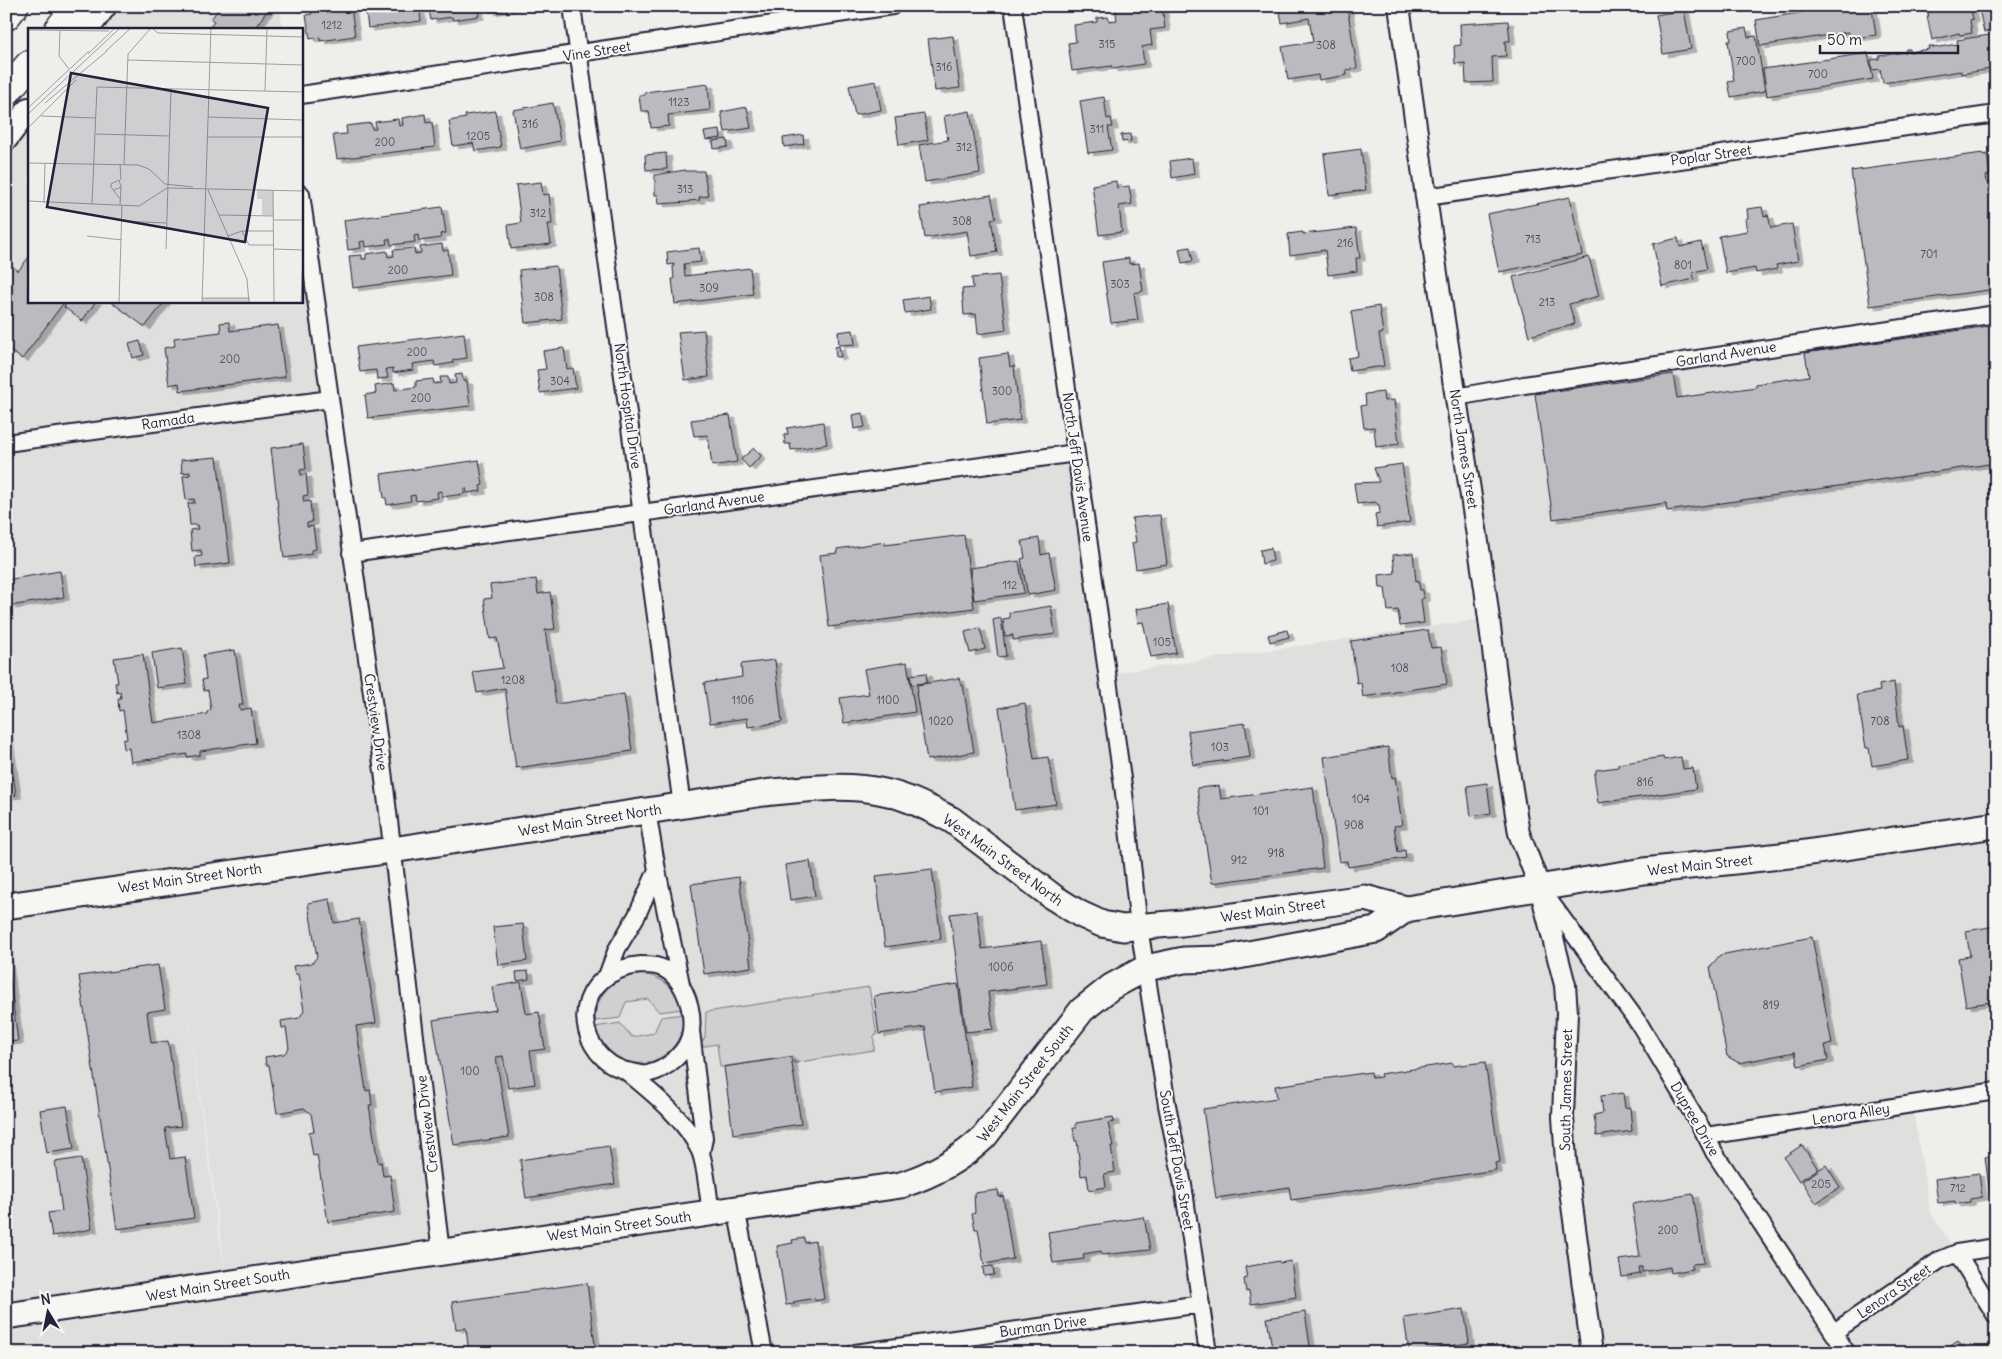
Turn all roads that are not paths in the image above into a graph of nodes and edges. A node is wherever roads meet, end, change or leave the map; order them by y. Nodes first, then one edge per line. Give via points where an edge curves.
1 (14, 6) edge
2 (77, 6) edge
3 (105, 6) edge
4 (572, 6) edge
5 (892, 6) edge
6 (1013, 6) edge
7 (1399, 6) edge
8 (6, 16) edge
9 (60, 28) edge
10 (89, 28) edge
11 (578, 53) junction
12 (28, 66) edge
13 (6, 92) edge
14 (302, 94) edge
15 (28, 110) edge
16 (1996, 114) edge
17 (6, 139) edge
18 (1426, 197) junction
19 (302, 201) edge
20 (1996, 314) edge
21 (1456, 397) junction
22 (330, 399) junction
23 (6, 443) edge
24 (1076, 453) junction
25 (642, 513) junction
26 (351, 553) junction
27 (682, 806) junction
28 (647, 811) junction
29 (1996, 825) edge
30 (392, 850) junction
31 (657, 870) junction
32 (1540, 888) junction
33 (6, 906) edge
34 (1406, 909) junction
35 (1139, 927) junction
36 (1146, 968) junction
37 (607, 976) junction
38 (681, 984) junction
39 (691, 1031) junction
40 (626, 1071) junction
41 (1996, 1091) edge
42 (1706, 1136) junction
43 (701, 1153) junction
44 (736, 1208) junction
45 (711, 1212) junction
46 (1996, 1247) edge
47 (441, 1252) junction
48 (1957, 1253) junction
49 (1201, 1304) junction
50 (6, 1316) edge
51 (1996, 1316) edge
52 (1834, 1332) junction
53 (764, 1353) edge
54 (855, 1353) edge
55 (1208, 1353) edge
56 (1592, 1353) edge
57 (1847, 1353) edge

1 - 8 highway
2 - 9 highway
3 - 10 main road
4 - 11 street, North Hospital Drive
5 - 11 street, Vine Street
6 - 24 street, North Jeff Davis Avenue
7 - 18 street, North James Street
11 - 14 street, Vine Street
11 - 25 street, North Hospital Drive
12 - 13 highway
15 - 17 main road
16 - 18 street, Poplar Street
18 - 21 street, North James Street
19 - 22 street, Crestview Drive
20 - 21 street, Garland Avenue
21 - 32 street, North James Street via 1519,833
22 - 23 street, Ramada
22 - 26 street, Crestview Drive
24 - 25 street, Garland Avenue
24 - 35 street, North Jeff Davis Avenue via 1124,793
25 - 26 street, Garland Avenue
25 - 27 street, North Hospital Drive
26 - 30 street, Crestview Drive
27 - 28 main road, West Main Street North
27 - 35 main road, West Main Street North via 817,787 885,792 952,820 1080,914 1102,924
28 - 30 main road, West Main Street North
28 - 31 street
29 - 32 main road, West Main Street via 1798,854 1644,870
30 - 33 main road, West Main Street North
30 - 47 street, Crestview Drive
31 - 37 street
31 - 38 street
32 - 34 main road, West Main Street
32 - 42 street, Dupree Drive via 1640,1025
32 - 56 street, South James Street via 1565,985 1563,1117 1566,1161
34 - 35 main road, West Main Street via 1365,898
34 - 36 main road, West Main Street via 1376,930 1222,959 1184,960
35 - 36 street, North Jeff Davis Avenue
36 - 44 main road, West Main Street South via 1082,1010 984,1137 947,1165 923,1178 900,1185
36 - 49 street, South Jeff Davis Street
37 - 38 street via 625,967 657,966
37 - 40 street via 593,991 585,1011 585,1026 598,1054
38 - 39 street via 691,1010
39 - 40 street via 681,1052 662,1068 646,1074
39 - 43 street via 704,1138
40 - 43 street via 665,1104
41 - 42 street, Lenora Alley
42 - 52 street, Dupree Drive
43 - 45 street
44 - 45 main road, West Main Street South
44 - 53 street
45 - 47 main road, West Main Street South
46 - 48 street, Lenora Street
47 - 50 main road, West Main Street South
48 - 51 street
48 - 52 street, Lenora Street via 1940,1260
49 - 54 street, Burman Drive
49 - 55 street, South Jeff Davis Street
52 - 57 street, Dupree Drive

